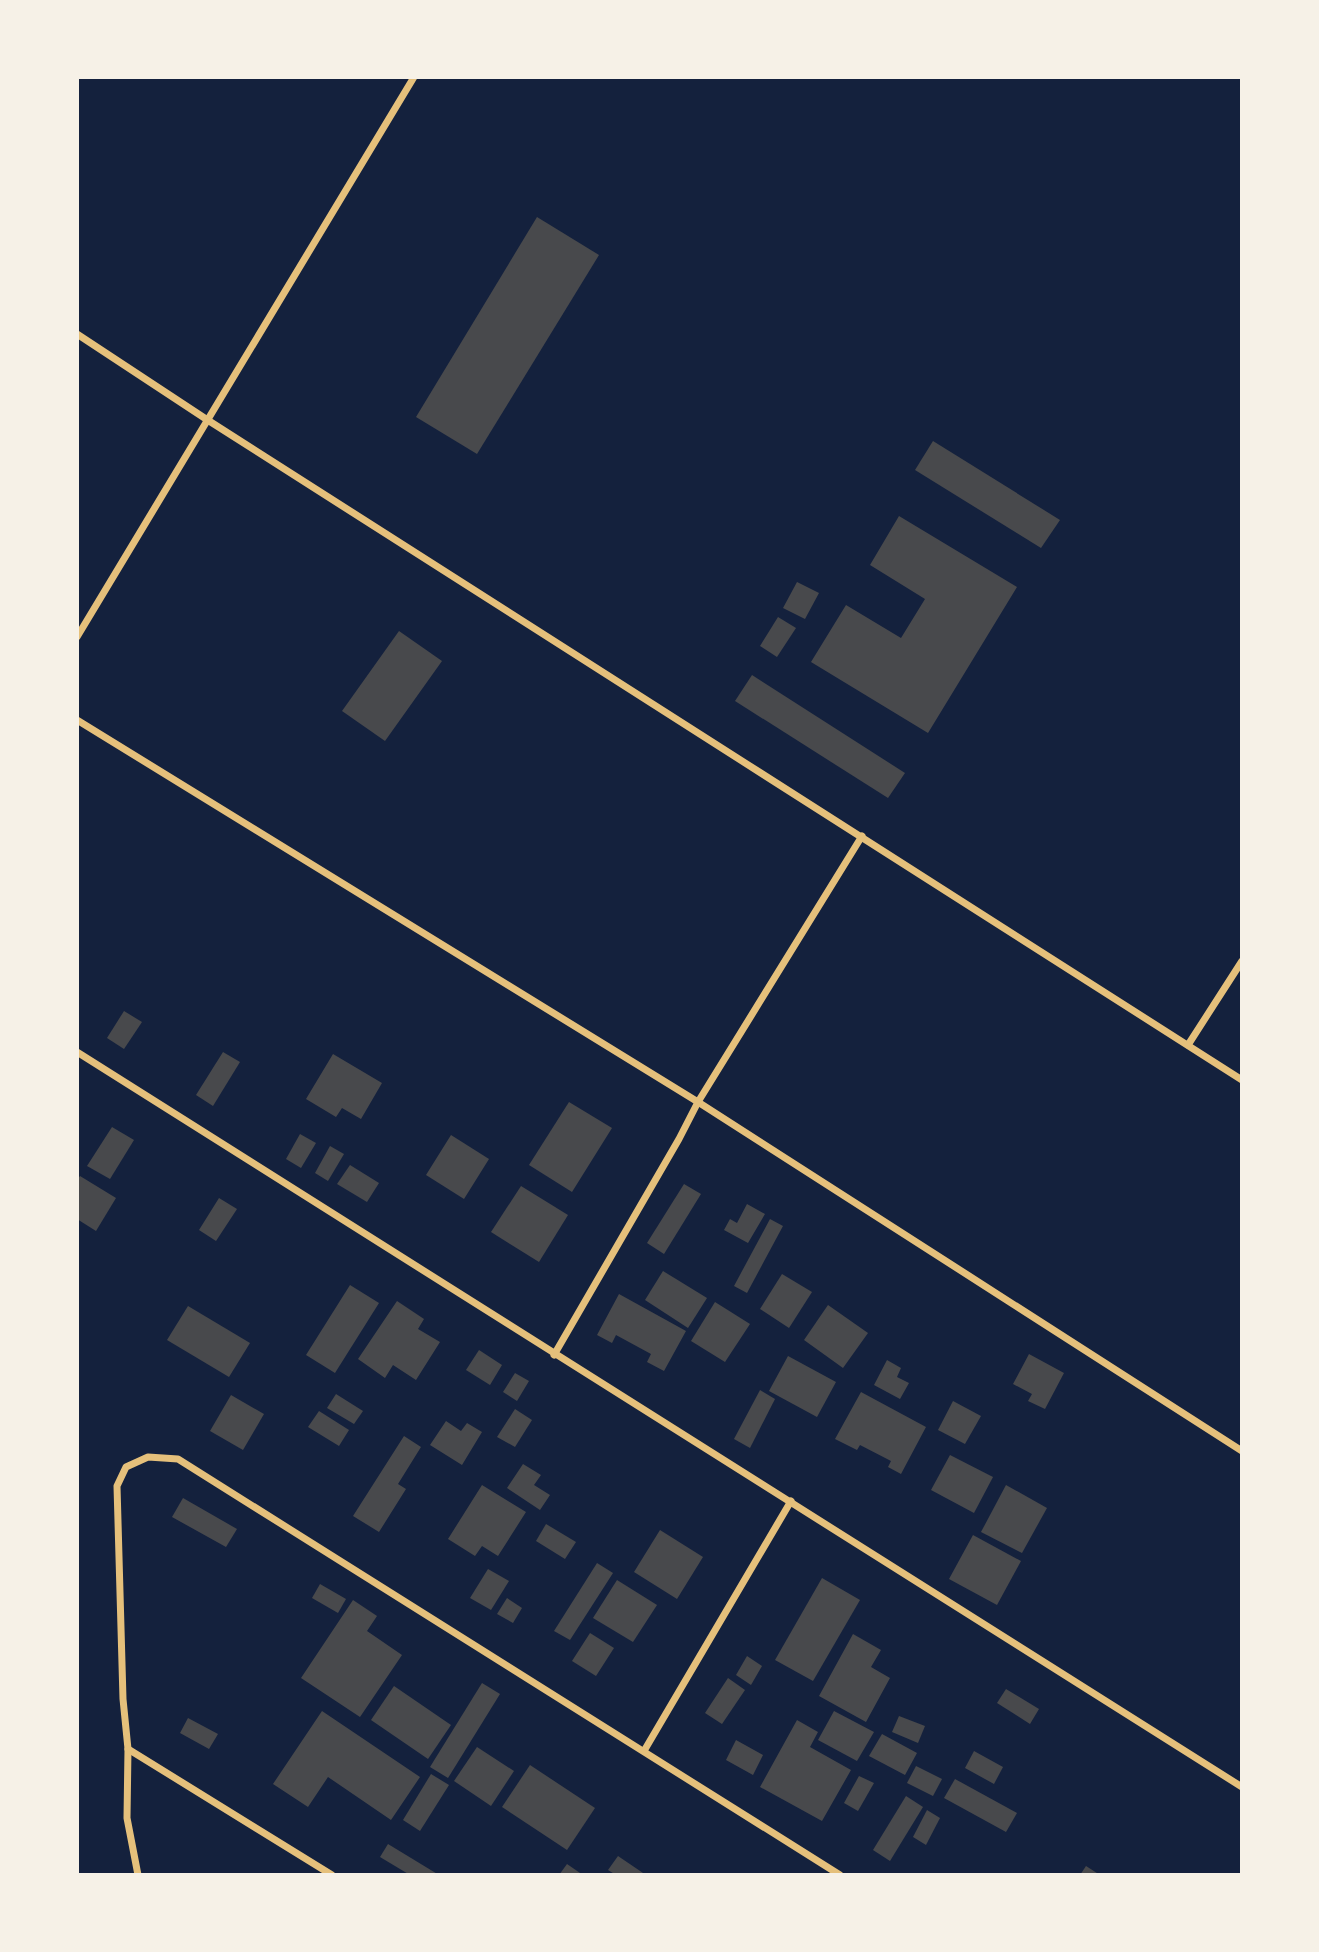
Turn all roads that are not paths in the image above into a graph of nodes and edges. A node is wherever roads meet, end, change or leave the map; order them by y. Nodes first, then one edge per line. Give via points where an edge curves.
1 (414, 77) edge
2 (77, 334) edge
3 (206, 419) junction
4 (77, 637) edge
5 (77, 720) edge
6 (862, 836) junction
7 (1242, 961) edge
8 (1188, 1045) junction
9 (77, 1052) edge
10 (1242, 1080) edge
11 (698, 1102) junction
12 (554, 1355) junction
13 (1242, 1451) edge
14 (791, 1501) junction
15 (128, 1749) junction
16 (644, 1751) junction
17 (1242, 1787) edge
18 (138, 1875) edge
19 (332, 1875) edge
20 (840, 1875) edge

1 - 3 street
2 - 3 street
3 - 4 street
3 - 6 street
5 - 11 street
6 - 8 street
6 - 11 street
7 - 8 street
8 - 10 street
9 - 12 street
11 - 12 street
11 - 13 street
12 - 14 street
14 - 16 street
14 - 17 street
15 - 16 street via 122,1699 117,1486 126,1466 148,1457 178,1459
15 - 18 street via 127,1818
15 - 19 street
16 - 20 street

